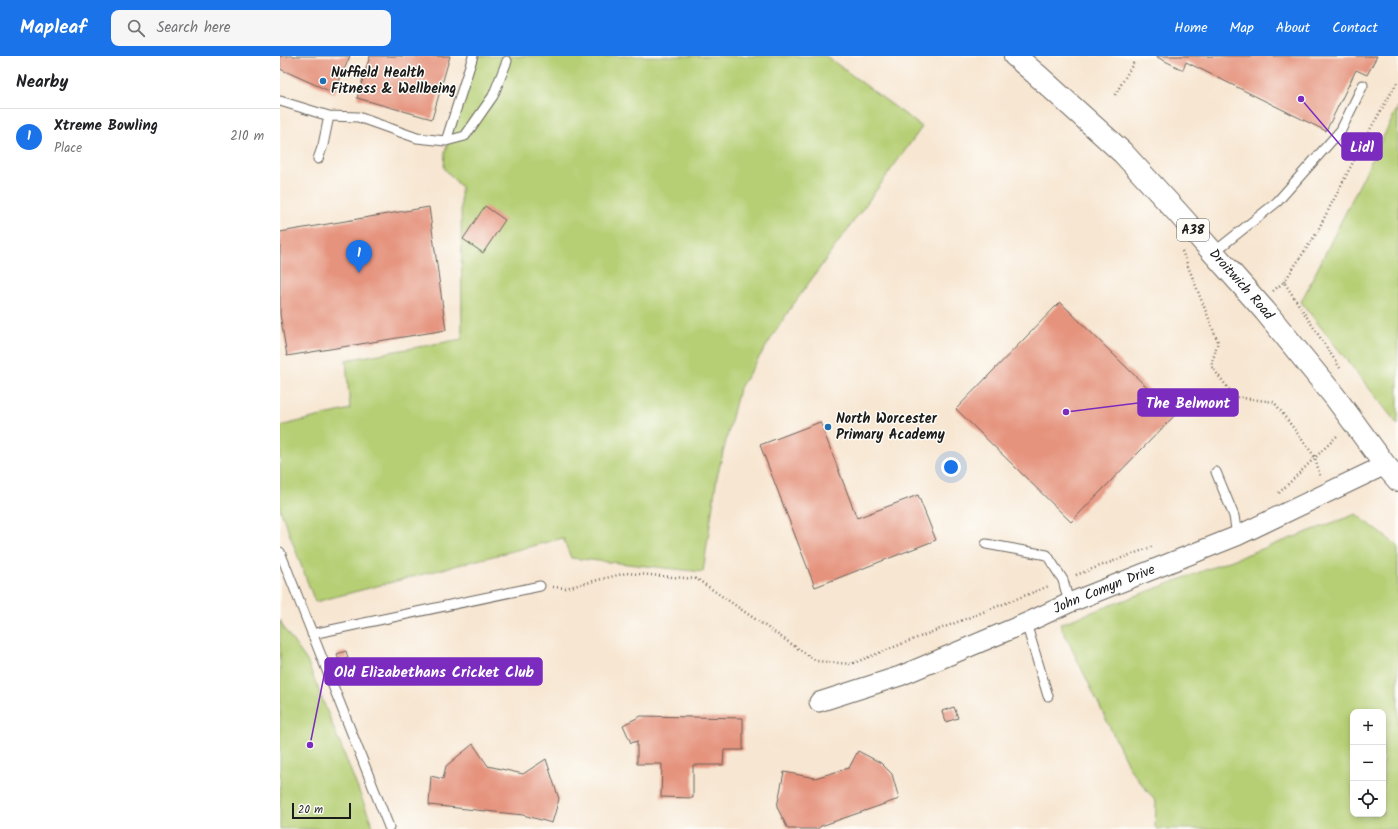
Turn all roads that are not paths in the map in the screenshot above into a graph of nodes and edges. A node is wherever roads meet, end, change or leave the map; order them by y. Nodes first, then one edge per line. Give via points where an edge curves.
1 (473, 56) edge
2 (1015, 56) edge
3 (507, 61) dead end
4 (1364, 85) dead end
5 (280, 101) edge
6 (329, 116) junction
7 (446, 141) junction
8 (318, 159) dead end
9 (1213, 253) junction
10 (1216, 472) dead end
11 (1392, 472) edge
12 (1237, 536) junction
13 (986, 544) dead end
14 (280, 552) edge
15 (540, 586) road end
16 (1069, 603) junction
17 (1026, 623) junction
18 (312, 634) junction
19 (1048, 696) dead end
20 (819, 702) dead end
21 (390, 828) dead end

1 - 7 lane
2 - 9 main road, Droitwich Road / A38 via 1123,153
3 - 7 lane via 494,96 466,136
4 - 9 lane via 1341,130 1277,202
5 - 6 lane
6 - 7 lane via 358,117 417,138
6 - 8 lane
9 - 11 main road, Droitwich Road / A38 via 1335,397
10 - 12 lane via 1234,516
11 - 12 street, John Comyn Drive
12 - 16 street, John Comyn Drive
13 - 16 lane via 1047,555 1063,580
14 - 18 lane
15 - 18 lane
16 - 17 street, John Comyn Drive
17 - 19 lane
17 - 20 street, John Comyn Drive via 900,676
18 - 21 lane

